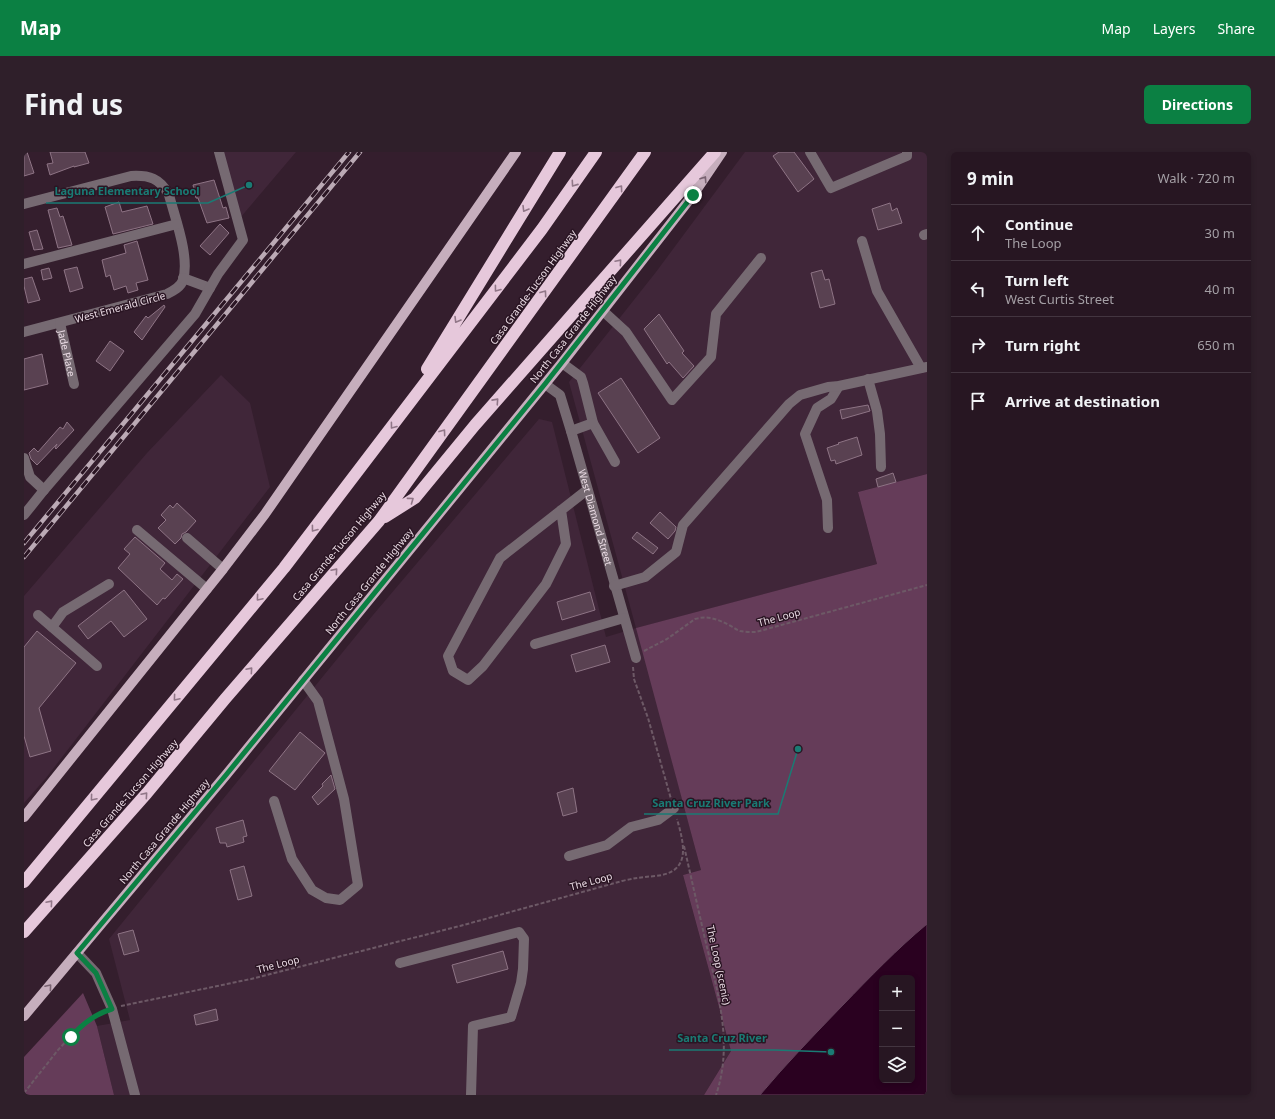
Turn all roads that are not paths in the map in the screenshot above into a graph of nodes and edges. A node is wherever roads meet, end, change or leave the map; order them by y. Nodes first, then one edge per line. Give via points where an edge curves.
1 (219, 152) edge
2 (516, 152) edge
3 (560, 152) edge
4 (596, 152) edge
5 (645, 152) edge
6 (715, 152) edge
7 (722, 152) edge
8 (810, 152) edge
9 (907, 152) edge
10 (24, 204) edge
11 (177, 224) junction
12 (862, 241) dead end
13 (761, 258) dead end
14 (24, 264) edge
15 (183, 278) junction
16 (210, 288) junction
17 (603, 311) junction
18 (60, 323) junction
19 (24, 332) edge
20 (562, 363) junction
21 (924, 367) edge
22 (868, 379) junction
23 (74, 384) dead end
24 (545, 384) junction
25 (839, 386) junction
26 (409, 404) junction
27 (593, 423) junction
28 (571, 431) junction
29 (24, 458) edge
30 (615, 462) dead end
31 (881, 467) dead end
32 (44, 490) junction
33 (587, 490) junction
34 (561, 510) junction
35 (24, 515) edge
36 (378, 521) junction
37 (828, 528) dead end
38 (137, 530) dead end
39 (187, 538) dead end
40 (223, 569) junction
41 (109, 584) dead end
42 (614, 586) junction
43 (207, 589) junction
44 (38, 615) dead end
45 (624, 618) junction
46 (52, 626) junction
47 (536, 644) dead end
48 (636, 658) road end
49 (97, 666) dead end
50 (303, 680) junction
51 (274, 801) dead end
52 (674, 808) road end
53 (25, 813) edge
54 (569, 856) dead end
55 (24, 882) edge
56 (24, 932) edge
57 (77, 953) junction
58 (400, 963) dead end
59 (24, 1016) edge
60 (135, 1095) edge
61 (471, 1095) edge

1 - 16 street via 243,240
2 - 40 main road via 265,514
3 -> 26 highway via 415,389
4 -> 26 highway via 542,229
36 -> 5 highway, Casa Grande-Tucson Highway
36 -> 6 highway via 415,498 475,425
17 -> 7 main road, North Casa Grande Highway via 693,195
8 - 9 street via 831,188 907,156
10 - 11 street via 143,175 158,181 165,188
11 - 14 street
11 - 15 street via 184,253
12 - 21 street via 876,291
13 - 17 street via 716,314 711,357 672,400 626,332
15 - 16 street
15 - 18 street, West Emerald Circle via 180,285 167,294
16 - 32 street via 195,314
17 - 20 main road, North Casa Grande Highway
18 - 19 street, West Emerald Circle
18 - 23 street, Jade Place
20 - 24 main road, North Casa Grande Highway
20 - 27 street via 581,377
21 - 22 street
22 - 25 street
22 - 31 street via 877,411
24 - 28 street, West Diamond Street via 560,395
24 - 50 main road, North Casa Grande Highway
25 - 37 street via 831,399 816,408 805,434 827,500
25 - 42 street via 800,395 789,404 683,526 676,552 645,578
26 -> 55 highway via 284,568
27 - 28 street
27 - 30 street
28 - 33 street, West Diamond Street
29 - 32 street via 30,477
32 - 35 street
33 - 34 street
33 - 42 street, West Diamond Street
34 - 34 street via 500,558 448,656 453,671 468,680 483,666 546,584 566,544
56 -> 36 highway, Casa Grande-Tucson Highway via 147,793
38 - 43 street
39 - 40 street
40 - 43 main road
41 - 46 street via 63,612
42 - 45 street, West Diamond Street
43 - 53 main road
44 - 46 street
45 - 47 street
45 - 48 street, West Diamond Street
46 - 49 street
50 - 51 street via 318,701 344,799 358,885 340,900 326,898 312,890 292,859
50 - 57 main road, North Casa Grande Highway
52 - 54 street via 658,820 631,827 606,846
59 -> 57 main road, North Casa Grande Highway
57 - 60 street via 96,973 112,1009
58 - 61 street via 519,932 524,940 521,983 510,1016 473,1026

